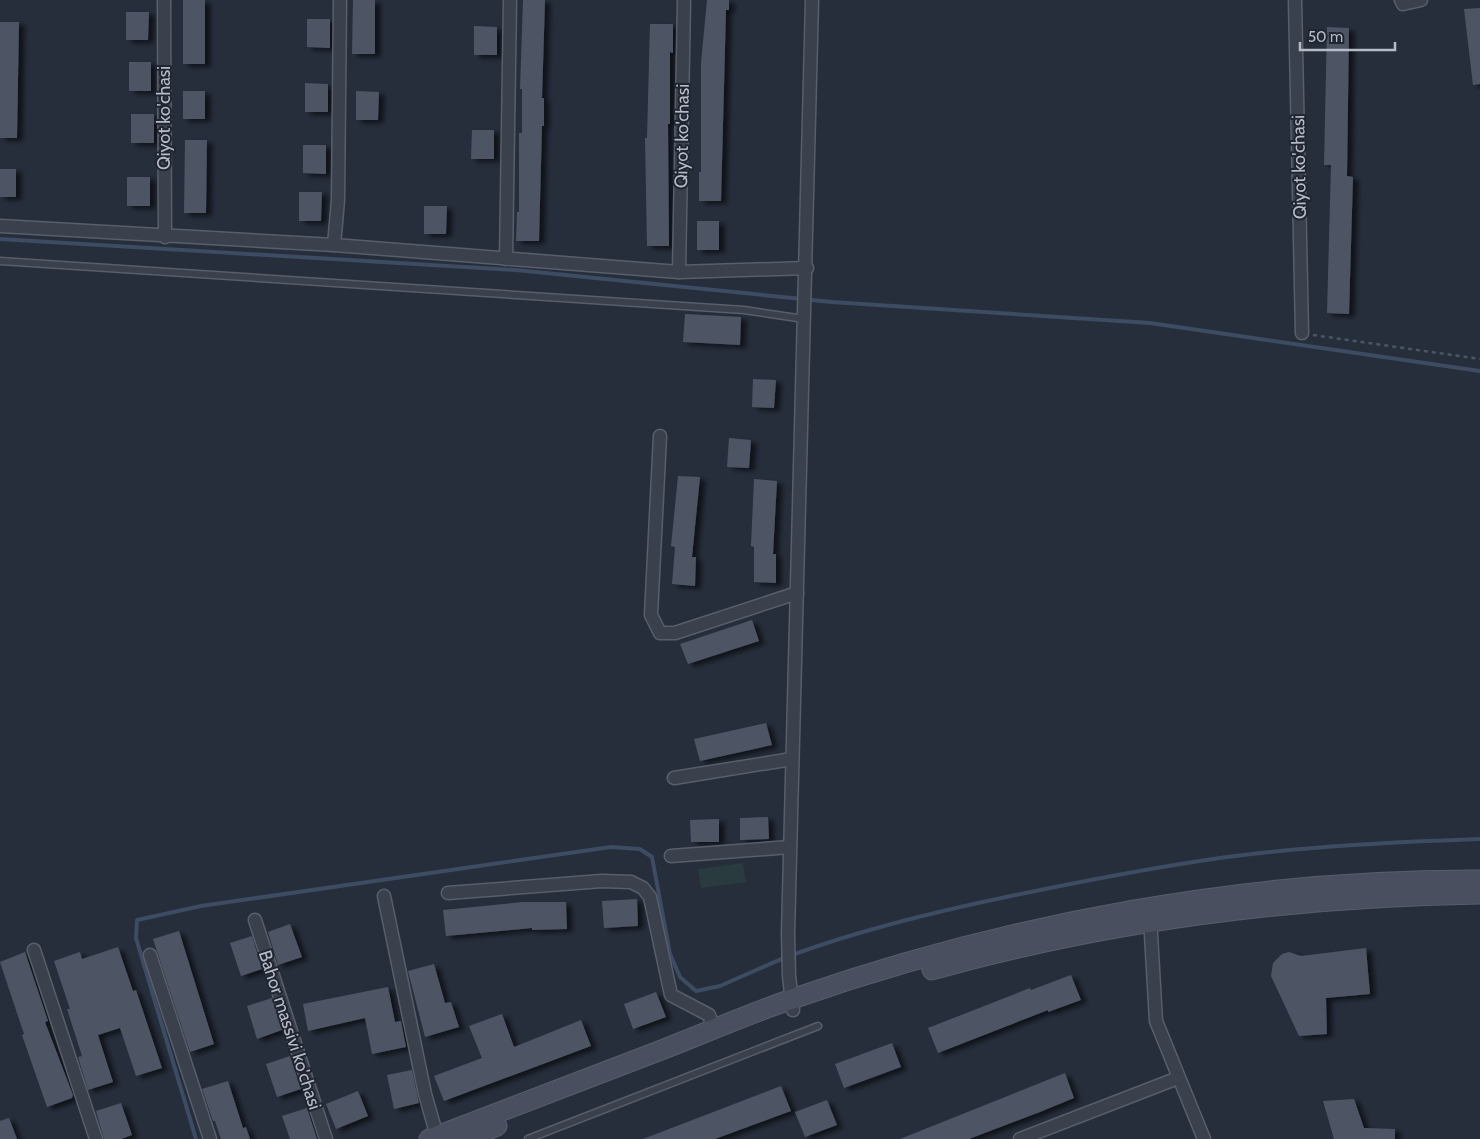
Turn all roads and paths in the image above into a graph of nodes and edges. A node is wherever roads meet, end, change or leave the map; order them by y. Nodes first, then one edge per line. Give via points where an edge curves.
1 (164, 0) edge
2 (340, 0) edge
3 (510, 0) edge
4 (684, 0) edge
5 (812, 0) edge
6 (1295, 0) edge
7 (1401, 0) edge
8 (1422, 0) edge
9 (0, 226) edge
10 (165, 237) junction
11 (334, 245) junction
12 (506, 259) junction
13 (0, 261) edge
14 (807, 268) junction
15 (679, 272) junction
16 (804, 319) junction
17 (1302, 333) joint
18 (1480, 359) edge
19 (660, 436) dead end
20 (796, 593) junction
21 (792, 759) junction
22 (674, 778) dead end
23 (790, 847) junction
24 (671, 856) dead end
25 (1480, 880) edge
26 (448, 893) dead end
27 (1480, 894) edge
28 (384, 896) dead end
29 (1149, 916) junction
30 (255, 920) dead end
31 (34, 950) dead end
32 (150, 955) dead end
33 (793, 1004) junction
34 (818, 1026) dead end
35 (714, 1030) junction
36 (1178, 1078) junction
37 (433, 1137) edge
38 (96, 1139) edge
39 (210, 1139) edge
40 (326, 1139) edge
41 (468, 1139) edge
42 (528, 1139) edge
43 (1020, 1139) edge
44 (1204, 1139) edge

1 - 10 street, Qiyot ko'chasi
2 - 11 street via 338,200
3 - 12 street
4 - 15 street, Qiyot ko'chasi
5 - 14 street
6 - 17 street, Qiyot ko'chasi
7 - 8 street via 1403,4
9 - 10 street
10 - 11 street
11 - 12 street
12 - 15 street
13 - 16 lane via 734,309
14 - 15 street
14 - 16 street
16 - 20 street
17 - 18 path
19 - 20 street via 651,615 660,633 675,633
20 - 21 street
21 - 22 street
21 - 23 street
23 - 24 street
23 - 33 street via 788,934
25 - 29 main road via 1314,887 1247,894
26 - 35 street via 602,881 631,882 643,888 650,897 671,995 709,1015
27 - 29 main road via 1398,895
28 - 37 street
29 - 33 main road
29 - 36 street via 1156,1021
30 - 40 street, Bahor massivi ko'chasi
31 - 38 street
32 - 39 street
33 - 35 main road
33 - 41 main road
34 - 42 lane
35 - 37 main road
36 - 43 street
36 - 44 street

